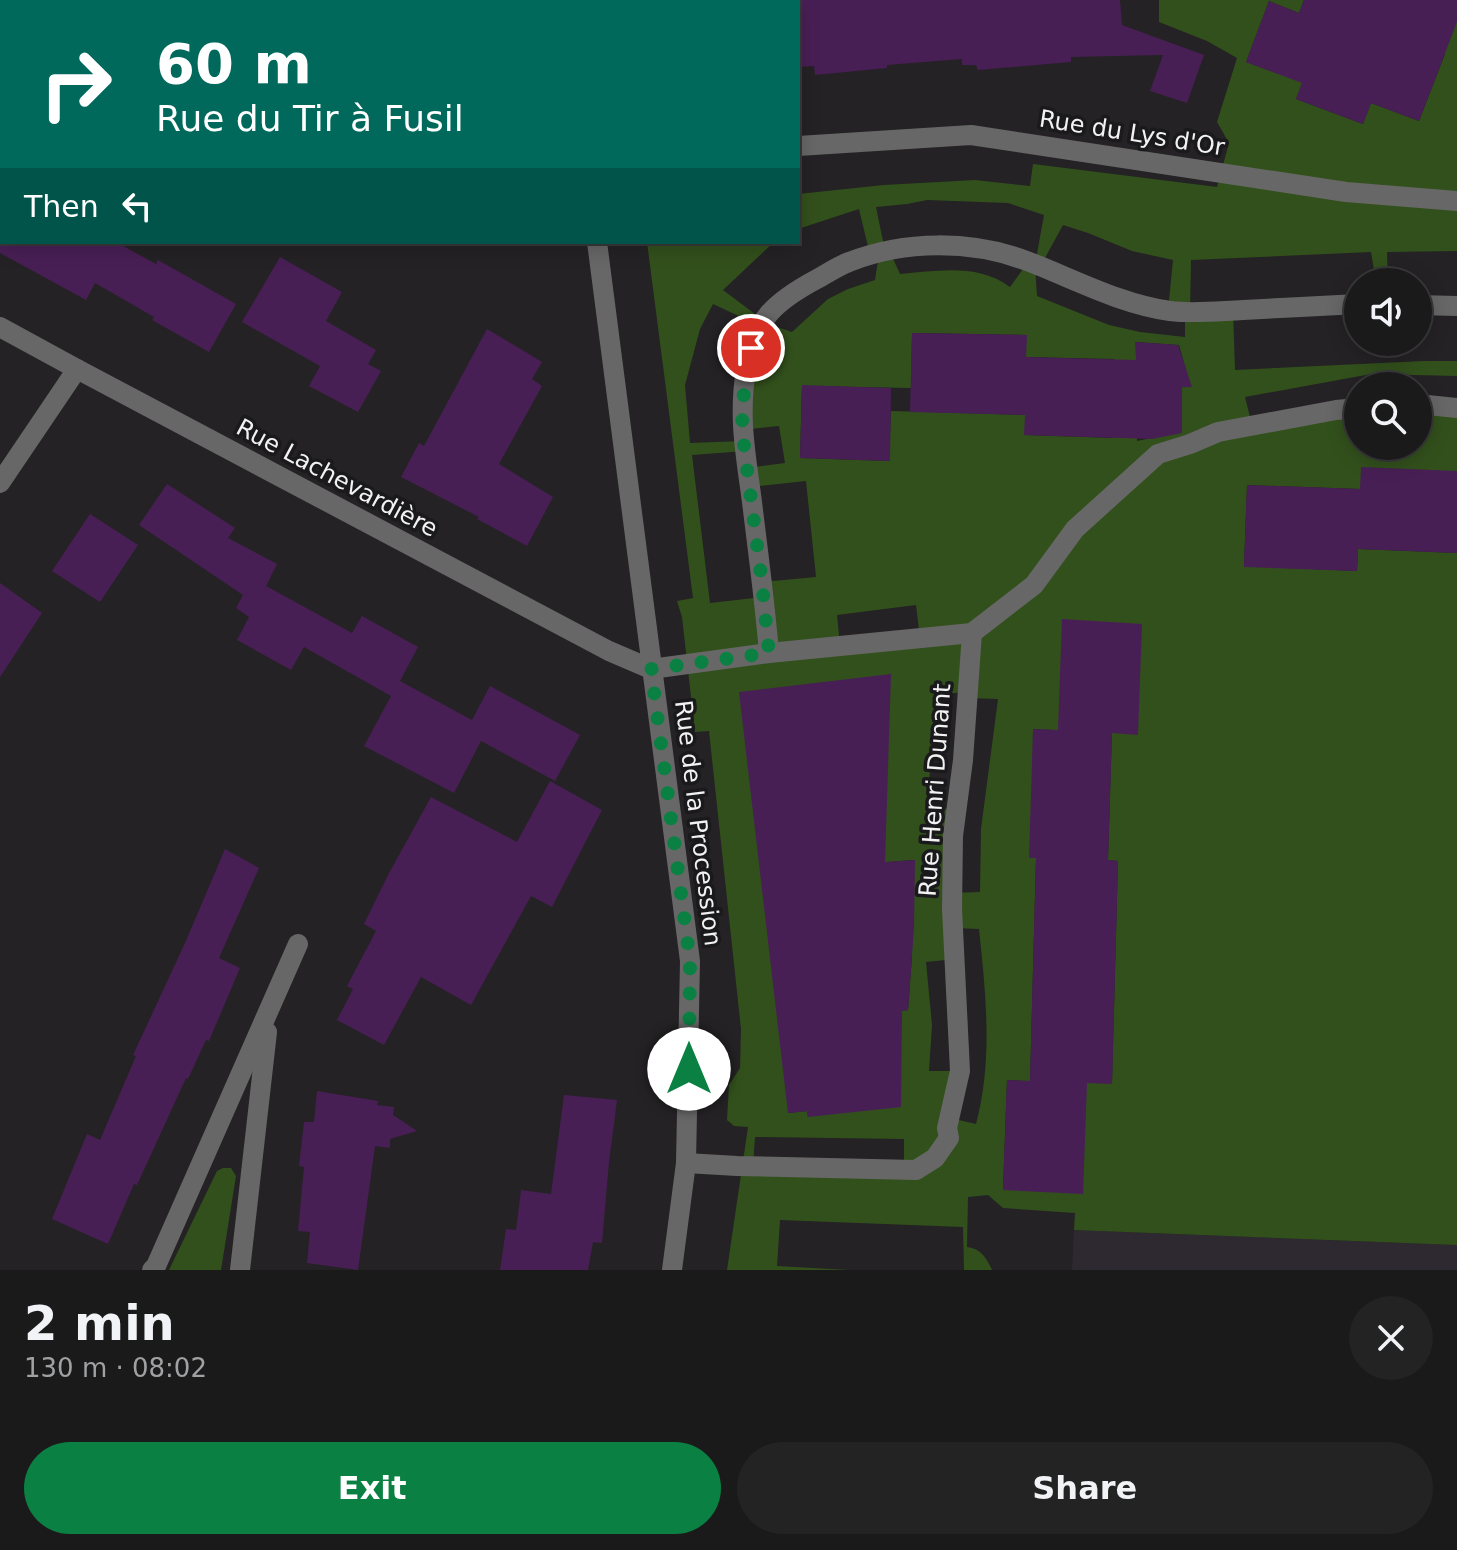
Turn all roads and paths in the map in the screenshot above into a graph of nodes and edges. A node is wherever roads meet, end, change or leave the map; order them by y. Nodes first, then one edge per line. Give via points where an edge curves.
1 (800, 146) edge
2 (1457, 201) edge
3 (597, 244) edge
4 (1344, 305) edge
5 (1432, 305) edge
6 (1457, 306) edge
7 (0, 327) edge
8 (77, 369) junction
9 (1432, 405) edge
10 (1457, 408) edge
11 (1344, 409) edge
12 (0, 483) edge
13 (972, 633) junction
14 (769, 653) junction
15 (651, 669) junction
16 (298, 944) dead end
17 (270, 1010) junction
18 (686, 1163) junction
19 (152, 1270) edge
20 (240, 1270) edge
21 (672, 1270) edge

1 - 2 street, Rue du Lys d'Or via 971,135 1346,192
3 - 15 street, Rue de la Procession
4 - 14 street via 1168,311 1123,300 1028,262 964,246 879,253 848,262 798,289 762,322 751,348 743,400 742,430
5 - 6 street
7 - 8 street, Rue Lachevardière
8 - 12 street
8 - 15 street, Rue Lachevardière
9 - 10 street
11 - 13 street via 1218,432 1158,454 1075,529 1034,585
13 - 14 street
13 - 18 street, Rue Henri Dunant via 953,836 960,1071 949,1138 935,1158 916,1170
14 - 15 street
15 - 18 street, Rue de la Procession via 690,961
16 - 17 street
17 - 19 street
17 - 20 street
18 - 21 street, Rue de la Procession

